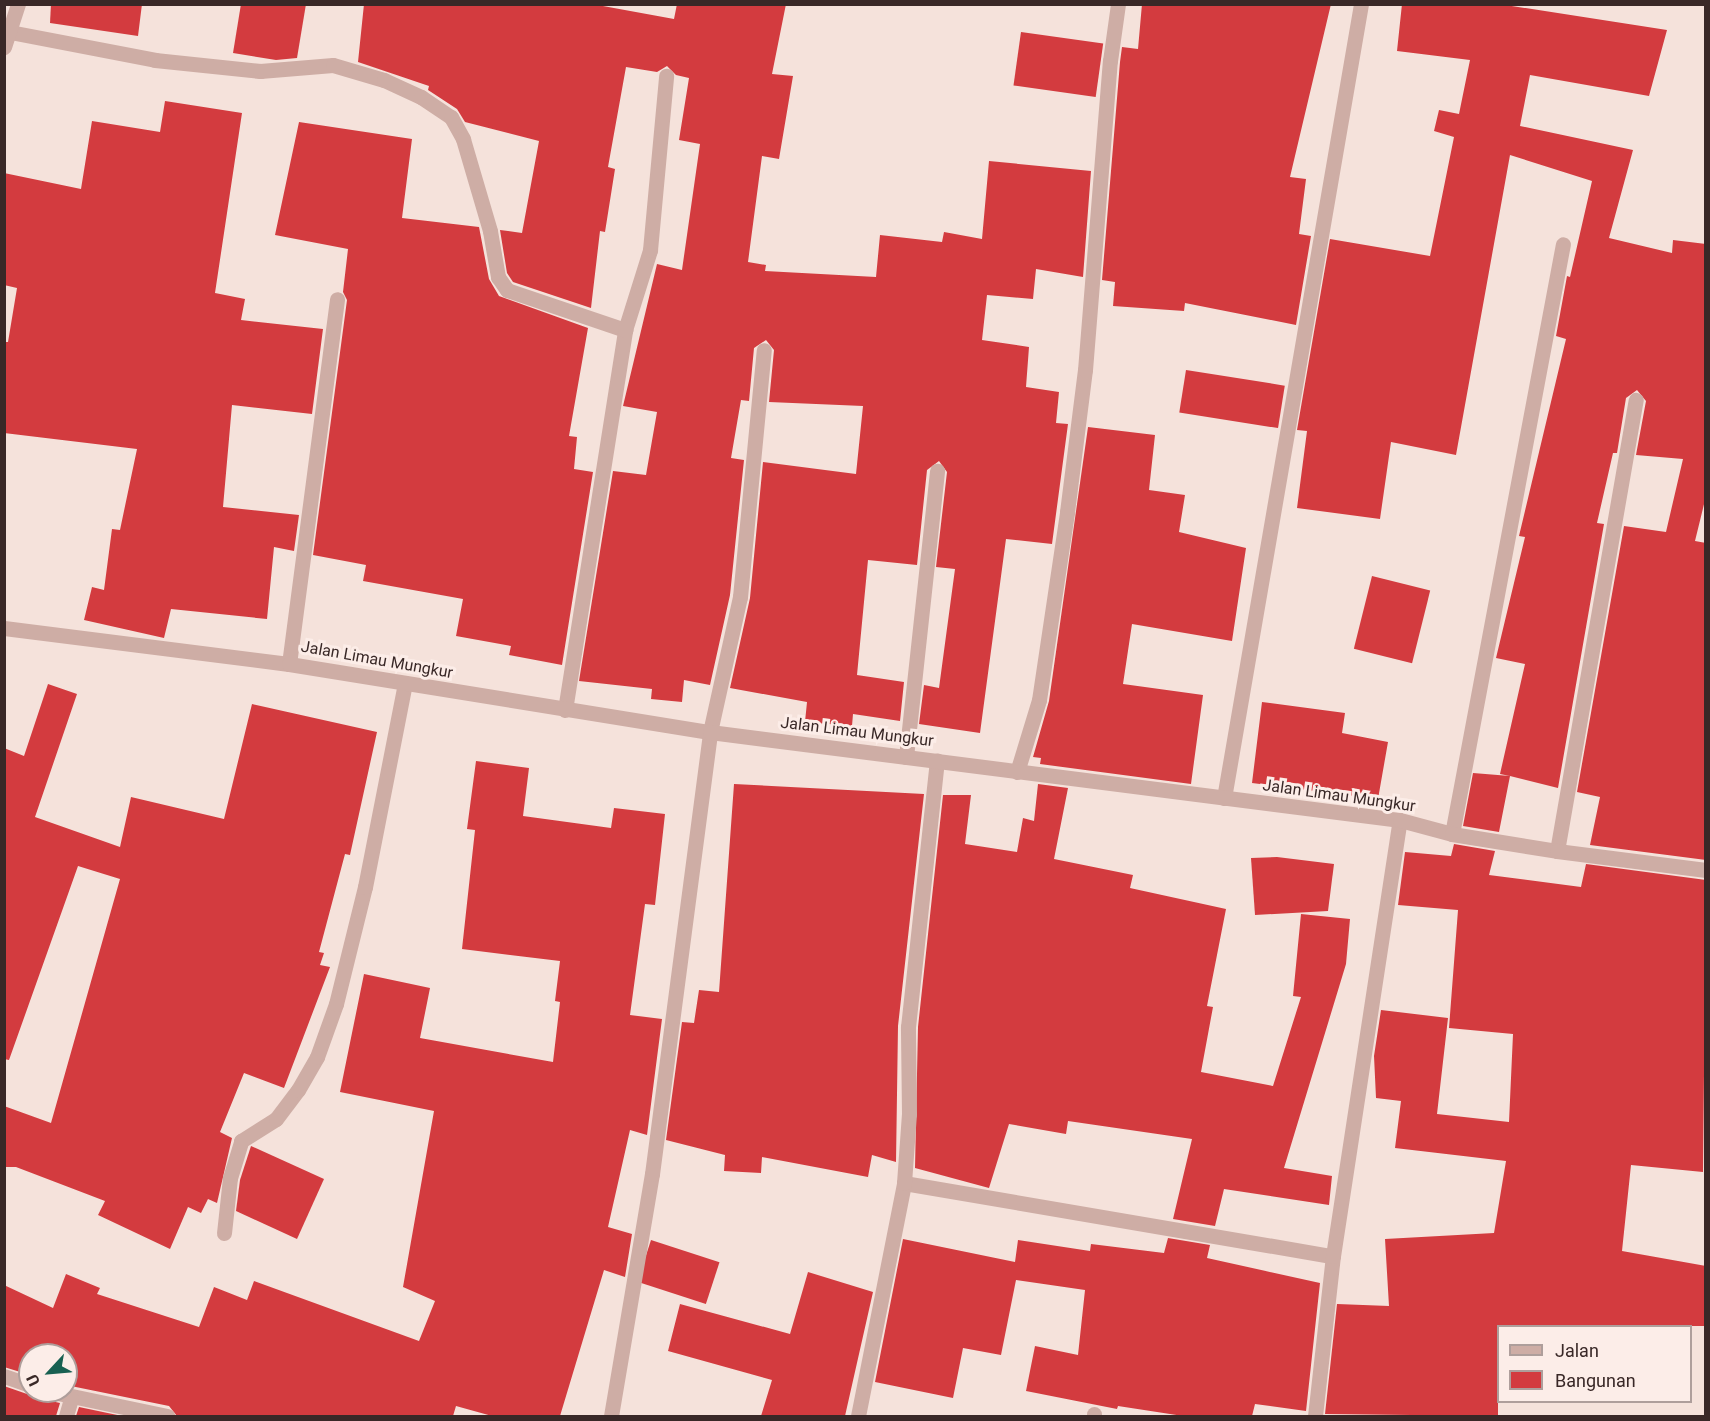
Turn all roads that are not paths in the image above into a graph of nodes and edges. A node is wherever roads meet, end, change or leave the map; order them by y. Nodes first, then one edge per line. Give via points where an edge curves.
1 (18, 4) edge
2 (1118, 4) edge
3 (1361, 4) edge
4 (7, 39) edge
5 (666, 76) dead end
6 (1563, 244) dead end
7 (337, 299) dead end
8 (625, 330) junction
9 (764, 350) dead end
10 (1636, 400) dead end
11 (937, 471) dead end
12 (4, 628) edge
13 (290, 664) junction
14 (405, 683) junction
15 (565, 710) junction
16 (710, 732) junction
17 (906, 757) junction
18 (937, 761) junction
19 (1017, 772) junction
20 (1224, 798) junction
21 (1400, 820) junction
22 (1452, 834) junction
23 (1557, 851) junction
24 (1706, 870) edge
25 (904, 1183) junction
26 (224, 1233) dead end
27 (1333, 1256) junction
28 (78, 1399) edge
29 (167, 1416) edge
30 (611, 1416) edge
31 (858, 1416) edge
32 (1315, 1416) edge

1 - 4 street
2 - 19 street via 1085,370 1067,512 1039,700
3 - 20 street
4 - 8 street via 260,70 333,65 384,80 421,97 451,117 463,138 490,231 498,277 507,290
5 - 8 street via 650,250
6 - 22 street
7 - 13 street
8 - 15 street
9 - 16 street via 740,597
10 - 23 street
11 - 17 street
12 - 13 street, Jalan Limau Mungkur
13 - 14 street, Jalan Limau Mungkur
14 - 15 street, Jalan Limau Mungkur
14 - 26 street via 365,887 336,1004 317,1057 298,1090 276,1119 241,1141 230,1178
15 - 16 street, Jalan Limau Mungkur
16 - 17 street, Jalan Limau Mungkur
16 - 30 street via 652,1174
17 - 18 street, Jalan Limau Mungkur
18 - 19 street, Jalan Limau Mungkur
18 - 25 street via 908,1027 909,1114
19 - 20 street, Jalan Limau Mungkur
20 - 21 street, Jalan Limau Mungkur
21 - 22 street, Jalan Limau Mungkur
21 - 27 street
22 - 23 street, Jalan Limau Mungkur
23 - 24 street, Jalan Limau Mungkur
25 - 27 street
25 - 31 street
27 - 32 street
28 - 29 street

